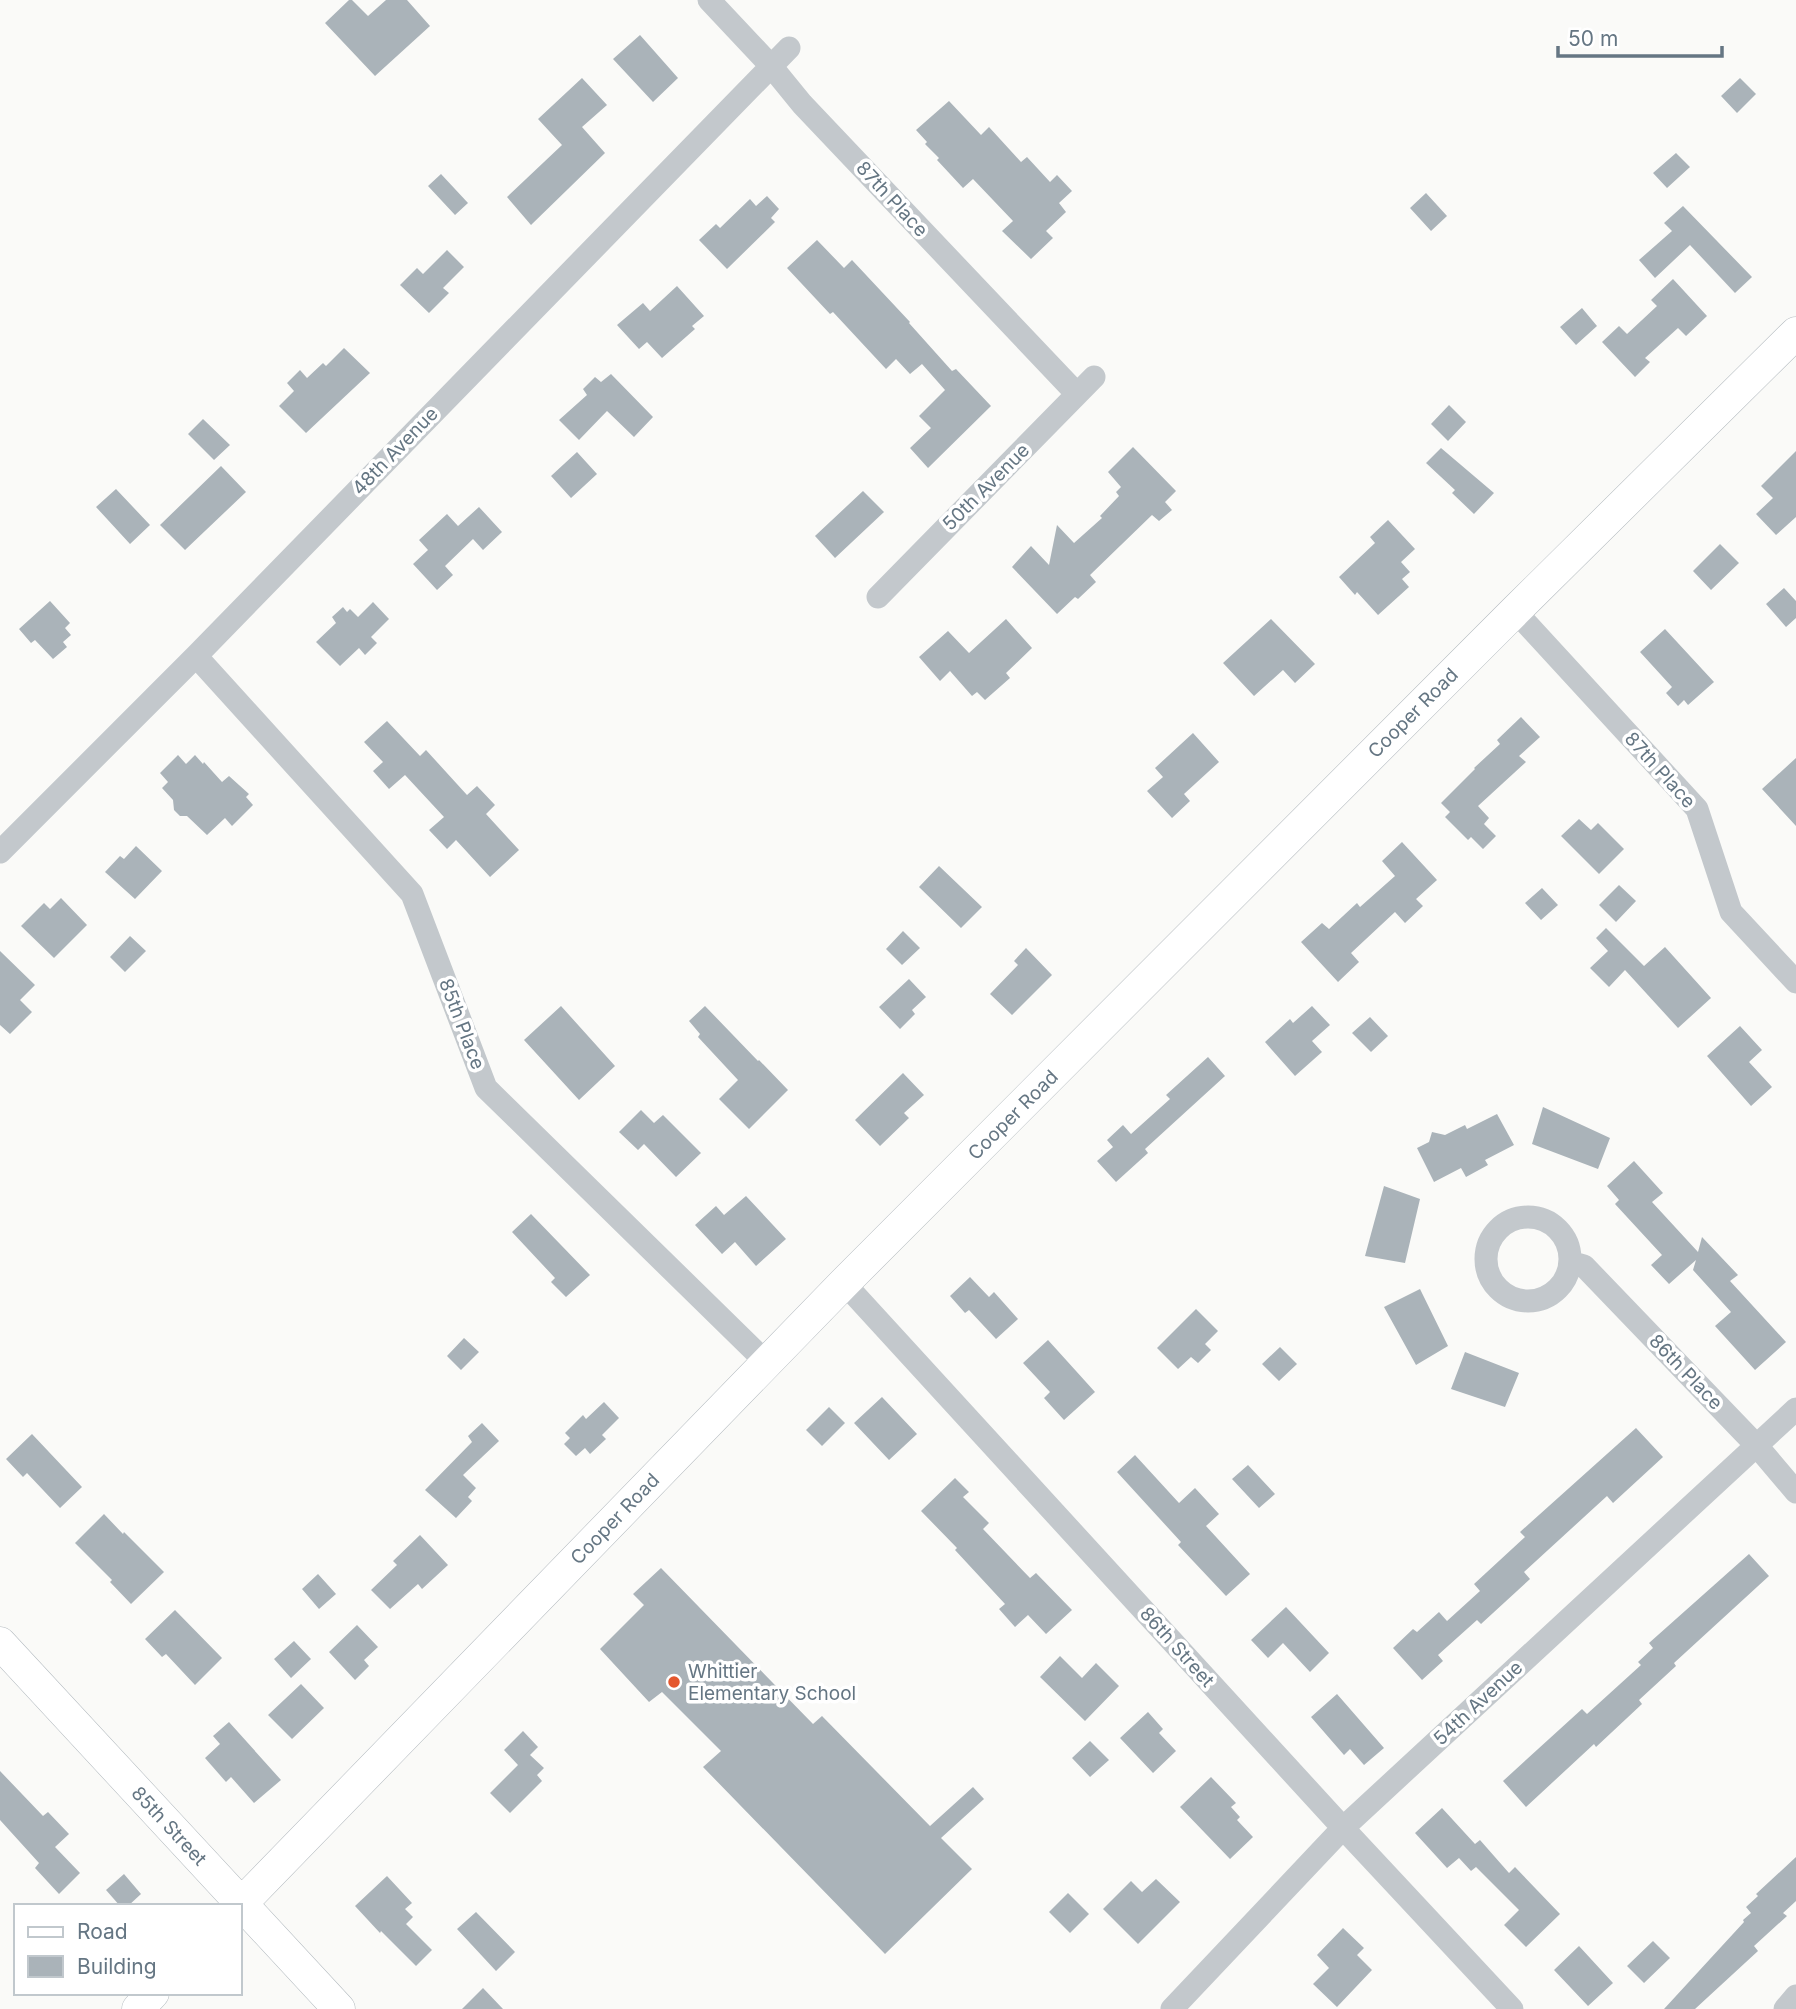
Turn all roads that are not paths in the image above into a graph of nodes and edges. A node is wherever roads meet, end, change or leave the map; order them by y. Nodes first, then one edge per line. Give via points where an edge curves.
1 (709, 0) edge
2 (789, 48) dead end
3 (771, 66) junction
4 (1796, 333) edge
5 (1094, 377) dead end
6 (1077, 394) junction
7 (878, 597) dead end
8 (1514, 611) junction
9 (196, 656) junction
10 (0, 852) edge
11 (1796, 982) edge
12 (1570, 1262) dead end
13 (844, 1283) junction
14 (767, 1363) junction
15 (1796, 1409) edge
16 (1757, 1446) junction
17 (1796, 1492) edge
18 (0, 1643) edge
19 (1343, 1828) junction
20 (239, 1904) edge
21 (241, 1904) edge
22 (242, 1907) edge
23 (151, 1995) edge
24 (1796, 1996) edge
25 (138, 2009) edge
26 (339, 2009) edge
27 (1172, 2009) edge
28 (1512, 2009) edge
29 (1785, 2009) edge

1 - 3 street, 87th Place
2 - 3 street, 48th Avenue
3 - 6 street, 87th Place
3 - 9 street, 48th Avenue
4 - 8 street, Cooper Road
5 - 6 street, 50th Avenue
6 - 7 street, 50th Avenue
8 - 11 street, 87th Place via 1697,809 1731,912
8 - 13 street, Cooper Road
9 - 10 street, 48th Avenue
9 - 14 street, 85th Place via 412,894 486,1088
12 - 16 street, 86th Place via 1584,1266
13 - 14 street, Cooper Road
13 - 19 street, 86th Street
14 - 21 street, Cooper Road
15 - 16 street, 54th Avenue
16 - 17 street, 86th Place
16 - 19 street, 54th Avenue
18 - 20 street, 85th Street
19 - 27 street, 54th Avenue
19 - 28 street, 86th Street
22 - 26 street, 85th Street
23 - 25 street
24 - 29 street

